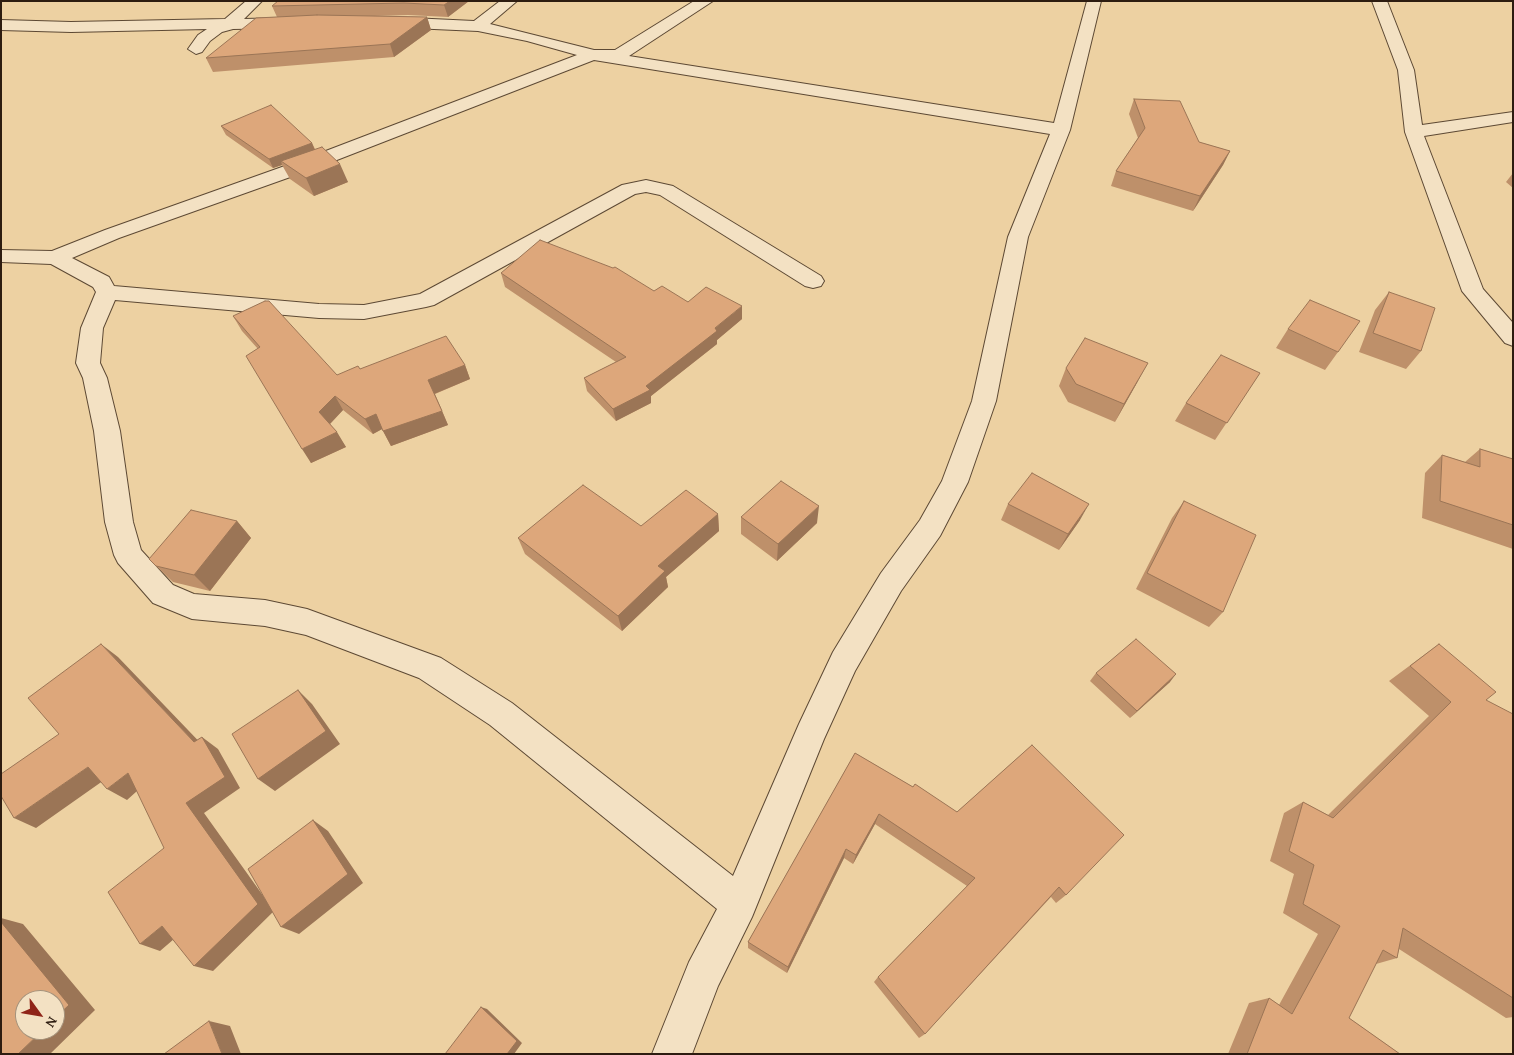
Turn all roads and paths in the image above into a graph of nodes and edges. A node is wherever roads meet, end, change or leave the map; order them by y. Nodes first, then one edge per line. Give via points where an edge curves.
1 (255, 1) edge
2 (510, 1) edge
3 (706, 1) edge
4 (1094, 1) edge
5 (1379, 1) edge
6 (303, 22) edge
7 (370, 22) edge
8 (1, 24) edge
9 (227, 26) junction
10 (478, 26) junction
11 (196, 49) dead end
12 (593, 55) junction
13 (1513, 117) edge
14 (1061, 130) junction
15 (1414, 132) junction
16 (1, 256) edge
17 (55, 258) junction
18 (813, 281) dead end
19 (107, 292) junction
20 (1513, 338) edge
21 (739, 904) junction
22 (672, 1054) edge

1 - 9 street
2 - 10 street
3 - 12 street via 631,49 618,55
4 - 14 street
5 - 15 street via 1406,70
6 - 9 street
7 - 10 street
8 - 9 street
9 - 11 street via 204,38
10 - 12 street
12 - 14 street
12 - 17 street
13 - 15 street
14 - 21 street via 1018,237 984,401 955,482 930,528 891,582 844,662
15 - 20 street via 1473,291
16 - 17 street
17 - 19 street via 101,282
18 - 19 street via 666,190 646,186 629,189 426,300 381,309 319,311
19 - 21 street via 92,328 88,363 95,378 107,431 118,522 128,554 163,594 192,606 265,613 307,622 430,668 501,714
21 - 22 street via 703,976

